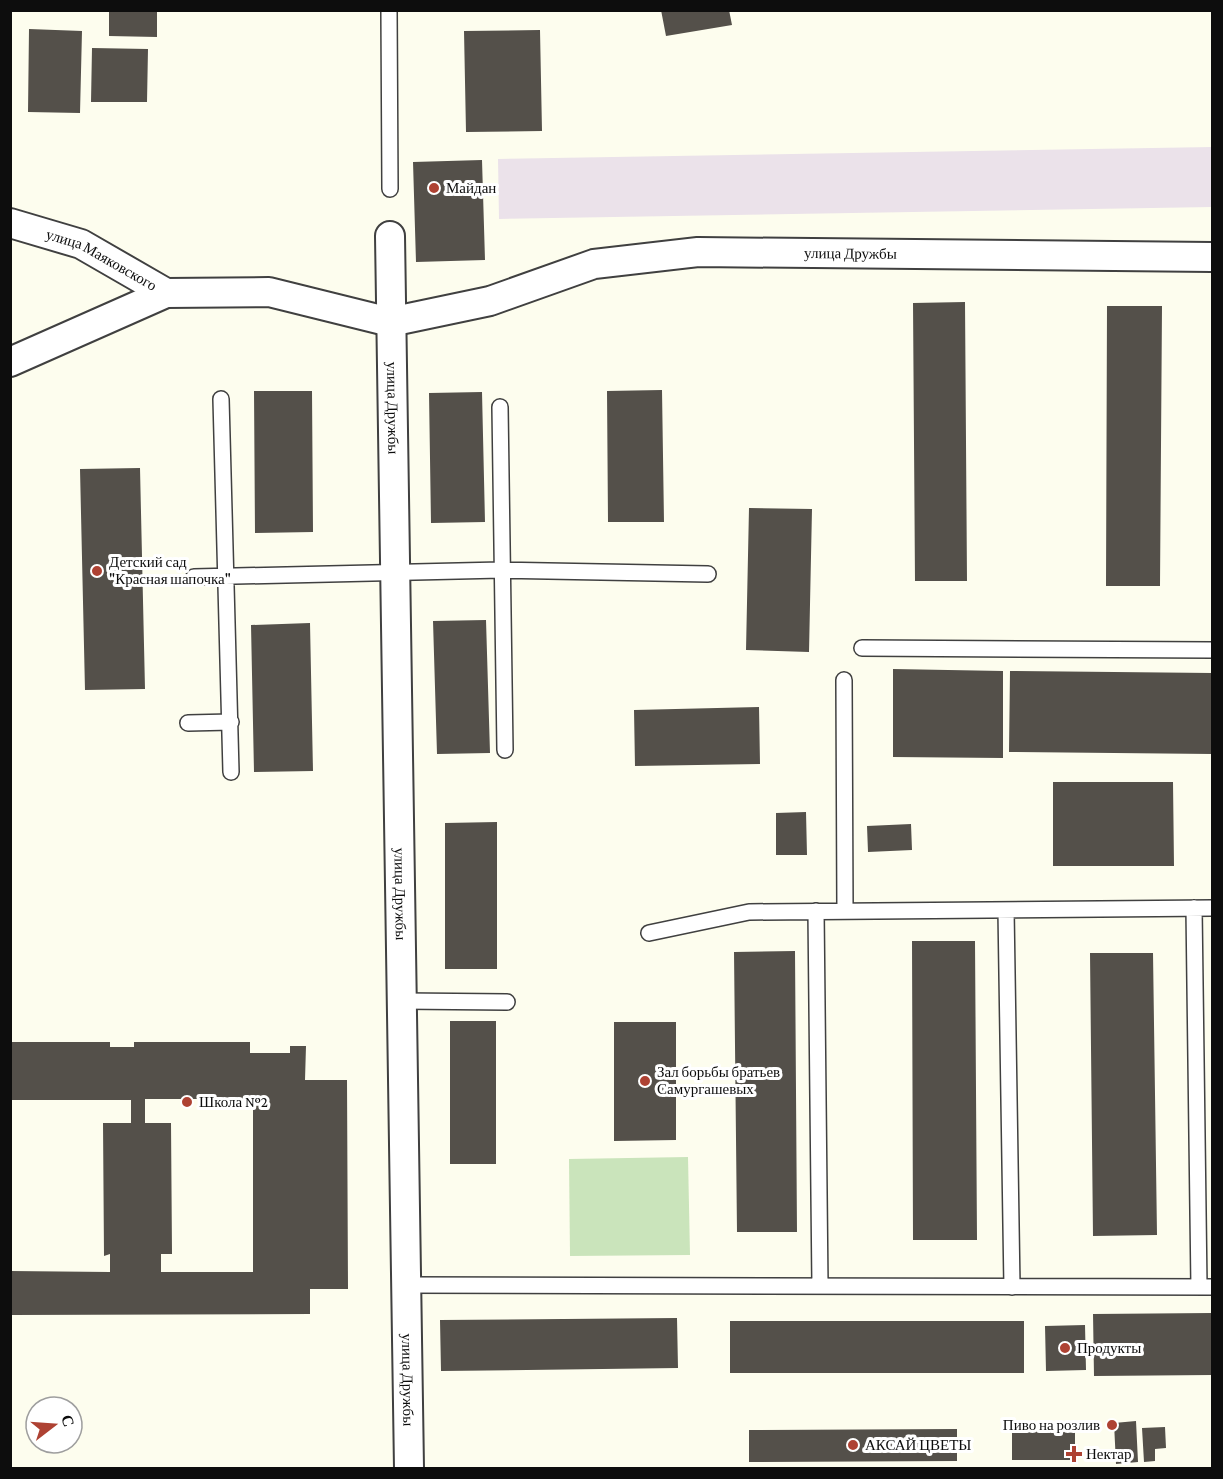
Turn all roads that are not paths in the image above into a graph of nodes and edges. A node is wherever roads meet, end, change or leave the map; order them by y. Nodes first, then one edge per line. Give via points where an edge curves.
1 (389, 10) edge
2 (390, 189) dead end
3 (10, 223) edge
4 (390, 236) dead end
5 (1212, 257) edge
6 (166, 293) junction
7 (390, 322) junction
8 (10, 362) edge
9 (221, 399) dead end
10 (500, 407) dead end
11 (501, 570) junction
12 (395, 572) junction
13 (708, 574) dead end
14 (226, 576) junction
15 (194, 577) dead end
16 (862, 648) dead end
17 (1212, 650) edge
18 (843, 680) dead end
19 (231, 722) junction
20 (188, 723) dead end
21 (505, 750) dead end
22 (231, 772) dead end
23 (1194, 908) junction
24 (1212, 908) edge
25 (1006, 910) junction
26 (816, 911) junction
27 (845, 911) junction
28 (649, 933) dead end
29 (402, 1001) junction
30 (507, 1002) dead end
31 (407, 1285) junction
32 (820, 1286) junction
33 (1012, 1287) junction
34 (1206, 1287) edge
35 (409, 1468) edge

1 - 2 lane
3 - 6 street, улица Маяковского via 81,244
4 - 7 street, улица Дружбы
5 - 7 street, улица Дружбы via 698,252 594,264 490,301
6 - 7 street, улица Дружбы via 269,292
6 - 8 street, улица Маяковского
7 - 12 street, улица Дружбы
9 - 14 lane
10 - 11 lane
11 - 12 lane
11 - 13 lane
11 - 21 lane
12 - 14 lane
12 - 29 street, улица Дружбы
14 - 15 lane
14 - 19 lane
16 - 17 lane
18 - 27 lane
19 - 20 lane
19 - 22 lane
23 - 24 lane
23 - 25 lane
23 - 34 lane
25 - 27 lane
25 - 33 lane
26 - 27 lane
26 - 28 lane via 749,912
26 - 32 lane
29 - 30 lane
29 - 31 street, улица Дружбы
31 - 32 lane
31 - 35 street, улица Дружбы
32 - 33 lane
33 - 34 lane

